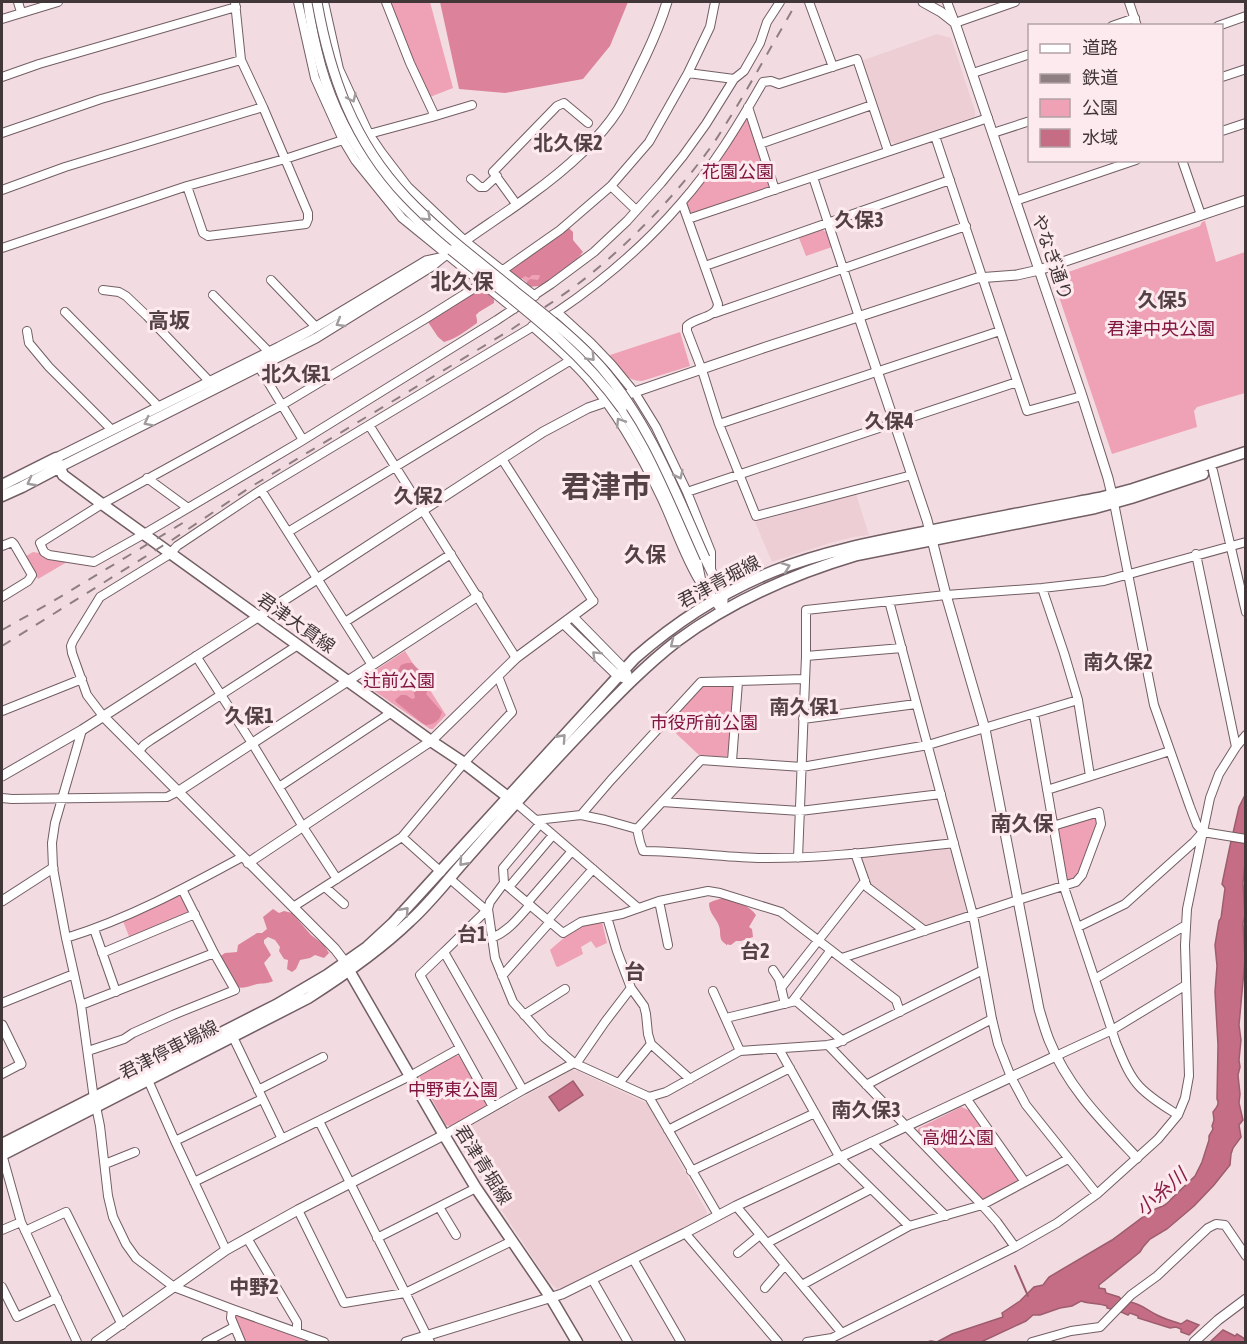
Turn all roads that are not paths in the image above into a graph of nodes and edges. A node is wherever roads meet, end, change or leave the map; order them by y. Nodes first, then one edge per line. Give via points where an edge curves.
1 (18, 2) edge
2 (57, 2) edge
3 (298, 2) edge
4 (308, 2) edge
5 (317, 2) edge
6 (324, 2) edge
7 (386, 2) edge
8 (667, 2) edge
9 (715, 2) edge
10 (778, 2) edge
11 (809, 2) edge
12 (923, 2) edge
13 (946, 2) edge
14 (1015, 2) edge
15 (1129, 2) edge
16 (235, 4) edge
17 (21, 12) junction
18 (1245, 16) edge
19 (2, 19) edge
20 (1136, 22) edge
21 (955, 24) junction
22 (1223, 24) edge
23 (1028, 54) edge
24 (241, 60) junction
25 (833, 67) junction
26 (1245, 69) edge
27 (688, 73) junction
28 (972, 73) junction
29 (1223, 76) edge
30 (2, 77) edge
31 (734, 79) junction
32 (472, 105) dead end
33 (872, 105) junction
34 (263, 107) junction
35 (748, 107) junction
36 (432, 117) junction
37 (988, 118) junction
38 (1028, 121) edge
39 (588, 123) dead end
40 (1245, 123) edge
41 (1223, 130) edge
42 (2, 133) edge
43 (993, 133) junction
44 (369, 134) junction
45 (935, 136) junction
46 (343, 140) junction
47 (760, 144) junction
48 (888, 152) junction
49 (285, 159) junction
50 (1130, 162) edge
51 (1183, 162) edge
52 (497, 176) junction
53 (813, 177) junction
54 (471, 180) dead end
55 (950, 180) junction
56 (188, 186) junction
57 (610, 186) junction
58 (2, 190) edge
59 (775, 190) junction
60 (1245, 200) edge
61 (1016, 201) junction
62 (682, 203) junction
63 (517, 205) junction
64 (636, 210) junction
65 (1201, 215) junction
66 (688, 219) junction
67 (828, 223) junction
68 (966, 226) junction
69 (465, 241) junction
70 (2, 248) edge
71 (444, 256) junction
72 (705, 266) junction
73 (843, 269) junction
74 (503, 270) junction
75 (1039, 270) junction
76 (982, 277) junction
77 (271, 280) dead end
78 (483, 283) junction
79 (103, 290) dead end
80 (213, 295) dead end
81 (535, 296) junction
82 (514, 309) junction
83 (65, 312) dead end
84 (557, 312) junction
85 (715, 313) junction
86 (859, 318) junction
87 (532, 326) junction
88 (316, 327) junction
89 (27, 331) dead end
90 (1000, 331) junction
91 (269, 352) junction
92 (571, 360) junction
93 (259, 367) junction
94 (702, 370) junction
95 (877, 372) junction
96 (210, 382) junction
97 (1017, 382) junction
98 (635, 393) junction
99 (1082, 396) junction
100 (607, 402) junction
101 (282, 405) junction
102 (159, 407) junction
103 (895, 423) junction
104 (719, 424) junction
105 (369, 425) junction
106 (112, 430) junction
107 (303, 440) junction
108 (1245, 452) edge
109 (502, 459) junction
110 (1245, 460) edge
111 (58, 463) junction
112 (395, 467) junction
113 (1213, 471) junction
114 (740, 475) junction
115 (912, 475) junction
116 (147, 478) junction
117 (2, 485) edge
118 (261, 490) junction
119 (687, 492) junction
120 (2, 496) edge
121 (1113, 499) junction
122 (102, 504) junction
123 (188, 508) junction
124 (422, 510) junction
125 (288, 532) junction
126 (144, 534) junction
127 (931, 535) junction
128 (1245, 542) edge
129 (1231, 545) junction
130 (2, 546) edge
131 (170, 554) junction
132 (451, 554) junction
133 (1196, 554) junction
134 (701, 560) junction
135 (711, 570) junction
136 (1128, 573) junction
137 (317, 579) junction
138 (702, 586) junction
139 (1042, 588) junction
140 (946, 595) junction
141 (478, 596) junction
142 (2, 597) edge
143 (719, 599) junction
144 (593, 601) joint
145 (889, 601) junction
146 (723, 611) junction
147 (1245, 612) edge
148 (259, 617) junction
149 (573, 617) junction
150 (345, 622) junction
151 (564, 624) junction
152 (298, 645) junction
153 (902, 648) junction
154 (196, 656) junction
155 (806, 656) junction
156 (516, 658) junction
157 (372, 665) junction
158 (621, 673) junction
159 (498, 676) junction
160 (82, 679) junction
161 (804, 679) junction
162 (348, 681) junction
163 (632, 681) junction
164 (738, 682) junction
165 (221, 695) junction
166 (1078, 700) junction
167 (916, 704) junction
168 (2, 711) edge
169 (392, 712) junction
170 (1034, 714) junction
171 (103, 716) junction
172 (803, 719) junction
173 (985, 729) junction
174 (82, 730) junction
175 (1245, 735) edge
176 (431, 741) junction
177 (252, 743) junction
178 (928, 746) junction
179 (1236, 747) junction
180 (1170, 751) junction
181 (139, 752) junction
182 (732, 761) junction
183 (464, 763) junction
184 (802, 767) junction
185 (2, 776) edge
186 (1090, 776) junction
187 (279, 787) junction
188 (1047, 790) junction
189 (179, 791) junction
190 (941, 794) junction
191 (2, 798) edge
192 (63, 799) junction
193 (512, 800) junction
194 (662, 802) junction
195 (800, 811) junction
196 (580, 815) junction
197 (538, 822) junction
198 (1053, 826) junction
199 (303, 827) junction
200 (637, 829) junction
201 (1206, 833) junction
202 (554, 835) junction
203 (402, 837) junction
204 (1245, 839) edge
205 (954, 843) junction
206 (572, 851) junction
207 (855, 854) junction
208 (798, 858) junction
209 (245, 860) junction
210 (53, 868) junction
211 (593, 869) junction
212 (445, 875) junction
213 (337, 879) junction
214 (865, 881) junction
215 (507, 885) junction
216 (325, 887) junction
217 (1064, 887) junction
218 (182, 889) junction
219 (1018, 900) junction
220 (2, 901) edge
221 (659, 901) junction
222 (344, 904) dead end
223 (529, 904) junction
224 (293, 907) junction
225 (638, 907) junction
226 (487, 910) junction
227 (195, 914) junction
228 (973, 915) junction
229 (607, 917) junction
230 (549, 921) junction
231 (1186, 925) junction
232 (1078, 927) junction
233 (94, 929) junction
234 (925, 931) junction
235 (66, 938) junction
236 (492, 938) junction
237 (818, 940) junction
238 (668, 945) dead end
239 (831, 950) junction
240 (214, 952) junction
241 (444, 952) junction
242 (102, 953) junction
243 (842, 958) junction
244 (347, 967) junction
245 (773, 970) dead end
246 (983, 970) junction
247 (74, 974) junction
248 (502, 976) junction
249 (1095, 979) junction
250 (1186, 985) junction
251 (565, 988) dead end
252 (631, 988) junction
253 (781, 988) junction
254 (712, 991) dead end
255 (116, 992) junction
256 (2, 1003) edge
257 (789, 1003) junction
258 (81, 1005) junction
259 (900, 1012) junction
260 (524, 1015) junction
261 (726, 1018) junction
262 (992, 1019) junction
263 (2, 1025) edge
264 (1112, 1030) junction
265 (233, 1037) junction
266 (843, 1041) junction
267 (651, 1044) junction
268 (828, 1045) junction
269 (460, 1048) junction
270 (778, 1048) junction
271 (88, 1051) junction
272 (740, 1051) junction
273 (1056, 1056) junction
274 (323, 1057) dead end
275 (21, 1064) joint
276 (575, 1064) junction
277 (790, 1068) junction
278 (2, 1074) edge
279 (410, 1076) junction
280 (1011, 1077) junction
281 (690, 1079) junction
282 (148, 1080) junction
283 (619, 1083) junction
284 (866, 1085) junction
285 (258, 1090) junction
286 (523, 1090) junction
287 (649, 1097) junction
288 (262, 1098) junction
289 (966, 1098) junction
290 (95, 1102) junction
291 (493, 1107) junction
292 (815, 1113) junction
293 (1178, 1115) junction
294 (319, 1121) junction
295 (906, 1126) junction
296 (668, 1130) junction
297 (444, 1135) junction
298 (282, 1139) junction
299 (175, 1142) junction
300 (871, 1142) junction
301 (2, 1144) edge
302 (135, 1152) dead end
303 (2, 1155) edge
304 (840, 1158) junction
305 (1137, 1158) junction
306 (1068, 1159) junction
307 (105, 1164) junction
308 (691, 1171) junction
309 (194, 1182) junction
310 (1025, 1182) junction
311 (351, 1183) junction
312 (476, 1188) junction
313 (871, 1189) junction
314 (1098, 1194) junction
315 (982, 1205) junction
316 (736, 1206) junction
317 (439, 1207) junction
318 (298, 1210) junction
319 (718, 1215) junction
320 (946, 1216) junction
321 (21, 1222) junction
322 (909, 1226) junction
323 (2, 1230) edge
324 (25, 1232) junction
325 (685, 1233) junction
326 (456, 1235) dead end
327 (760, 1235) junction
328 (247, 1238) junction
329 (377, 1238) junction
330 (512, 1241) junction
331 (767, 1243) junction
332 (1015, 1247) junction
333 (226, 1250) junction
334 (738, 1253) dead end
335 (1245, 1256) edge
336 (633, 1259) junction
337 (785, 1265) junction
338 (592, 1279) junction
339 (802, 1285) junction
340 (2, 1287) edge
341 (174, 1287) junction
342 (765, 1288) dead end
343 (405, 1293) junction
344 (57, 1298) junction
345 (551, 1298) junction
346 (1245, 1299) edge
347 (232, 1309) junction
348 (122, 1325) junction
349 (234, 1327) junction
350 (297, 1332) junction
351 (841, 1332) junction
352 (429, 1339) edge
353 (77, 1342) edge
354 (96, 1342) edge
355 (206, 1342) edge
356 (241, 1342) edge
357 (324, 1342) edge
358 (406, 1342) edge
359 (577, 1342) edge
360 (628, 1342) edge
361 (681, 1342) edge
362 (778, 1342) edge
363 (807, 1342) edge
364 (1032, 1342) edge
365 (1194, 1342) edge

1 - 17 street
2 - 17 street
3 - 46 street via 315,78
4 - 134 street, bridge via 317,52 332,98 372,171 429,232 555,336 612,395 645,448
5 -> 134 street, bridge via 326,49 341,95 380,166 437,226 580,346 620,390 653,444
6 -> 44 street via 339,69
7 - 36 street
8 - 63 street via 617,110 561,171
9 - 27 street via 710,27
10 - 31 street via 760,44 744,71
11 - 25 street
12 - 21 street
13 - 21 street
14 - 21 street
15 - 20 street
16 - 24 street
16 - 30 street
17 - 19 street
18 - 22 street
21 - 28 street, やなぎ通り
23 - 28 street
24 - 34 street
24 - 42 street via 101,99
25 - 33 street via 857,58
25 - 35 street via 779,84 763,82
26 - 29 street
27 - 31 street
27 - 57 street via 649,142
28 - 37 street, やなぎ通り
31 - 64 street via 683,156
32 - 36 street
33 - 47 street
33 - 48 street
34 - 49 street
34 - 58 street
35 - 47 street
35 - 62 street
36 - 44 street
37 - 43 street, やなぎ通り
37 - 45 street
38 - 43 street
39 - 52 street via 564,103 557,105 493,172
40 - 41 street
43 - 61 street, やなぎ通り
44 - 69 street via 408,187
45 - 48 street
45 - 55 street
46 - 49 street
46 - 71 street via 402,218
47 - 59 street
48 - 53 street
49 - 56 street
49 - 56 street via 308,213 306,224 208,236
50 - 61 street
51 - 65 street
52 - 54 street via 485,187
52 - 63 street
53 - 59 street
53 - 67 street
55 - 67 street
55 - 68 street
56 - 70 street
57 - 64 street
57 - 74 street via 560,230
59 - 66 street
60 - 65 street
61 - 75 street, やなぎ通り
62 - 66 street
62 - 84 street via 620,264
63 - 69 street
64 - 81 street via 594,252
65 - 75 street
66 - 72 street
67 - 72 street
67 - 73 street
68 - 73 street
68 - 76 street
69 - 71 street
69 - 74 street
71 - 78 street
71 - 88 street via 426,261
71 -> 93 street via 347,320
72 - 85 street via 718,304
73 - 85 street
73 - 86 street
74 - 78 street
74 - 81 street
75 - 76 street
75 - 99 street, やなぎ通り
76 - 86 street
76 - 90 street
77 - 88 street
78 - 82 street
78 - 101 street
79 - 96 street via 126,296
80 - 91 street
81 - 82 street
82 - 107 street
83 - 102 street
84 - 87 street
84 - 98 street
85 - 94 street via 687,326
86 - 94 street
86 - 95 street
87 - 92 street
87 - 105 street
88 - 91 street
89 - 106 street via 29,343 49,367
90 - 95 street
90 - 97 street
91 - 96 street
92 - 100 street
92 - 112 street
93 - 101 street
93 -> 111 street
94 - 98 street
94 - 104 street
95 - 103 street
95 - 104 street
96 - 102 street
97 - 99 street via 1027,411
97 - 103 street
98 - 100 street
98 -> 119 street
99 - 121 street, やなぎ通り
100 - 109 street via 553,425
138 -> 100 street via 636,446
101 - 107 street
101 - 116 street
102 - 106 street
103 - 114 street
103 - 115 street
104 - 114 street
105 - 112 street
105 - 118 street
106 - 111 street
107 - 123 street
108 - 121 main road, 君津青堀線
109 - 124 street
109 - 144 street
110 - 113 main road, 君津青堀線
111 - 117 main road
111 -> 120 main road
111 - 122 main road, 君津大貫線 via 63,475
112 - 124 street
112 - 125 street
113 - 121 main road, 君津青堀線
113 - 129 street
114 - 115 street via 756,516
114 - 119 street
115 - 127 street
116 - 122 street
116 - 123 street
118 - 125 street
118 - 131 street
119 - 135 street via 711,552
121 - 127 main road, 君津青堀線
121 - 136 street
122 - 126 main road, 君津大貫線
122 - 126 street via 40,543 44,552 94,562
123 - 126 street
124 - 132 street
124 - 137 street
125 - 137 street
126 - 131 main road, 君津大貫線
127 - 140 street
143 -> 127 main road, 君津青堀線 via 809,558 853,546
127 - 146 main road, 君津青堀線 via 833,562 763,589
128 - 129 street
129 - 133 street
129 - 147 street
130 - 142 street via 12,542 32,575
131 - 148 main road, 君津大貫線
131 - 160 street via 96,602 71,646
132 - 141 street
132 - 150 street
133 - 136 street
133 - 179 street
134 - 135 street
134 - 138 street
135 - 143 street
136 - 139 street via 1104,581
136 - 180 street via 1154,705
137 - 148 street
137 - 150 street
138 - 143 street
139 - 140 street
139 - 166 street
140 - 145 street
140 - 173 street
141 - 156 street
141 - 157 street
143 - 146 street
143 - 158 main road, 君津青堀線 via 665,633
144 - 149 street
145 - 153 street
145 - 155 street via 806,610
146 -> 163 main road, 君津青堀線 via 678,640
148 - 152 main road, 君津大貫線
148 - 154 street
149 - 151 street
149 - 158 street
150 - 157 street
151 - 156 street
158 -> 151 street
152 - 162 main road, 君津大貫線
152 - 165 street
153 - 155 street
153 - 167 street
154 - 165 street
154 - 171 street
155 - 161 street
156 - 159 street
157 - 162 street
158 - 163 street
193 -> 158 main road, 君津青堀線
159 - 176 street
159 - 183 street via 512,711
160 - 168 street
160 - 171 street via 90,700
161 - 164 street
161 - 172 street
162 - 169 main road, 君津大貫線
162 - 177 street
163 - 193 main road, 君津青堀線
164 - 182 street
164 - 196 street via 701,682
165 - 177 street
165 - 181 street via 151,740
166 - 170 street
166 - 186 street
167 - 172 street
167 - 178 street
169 - 176 main road, 君津大貫線
169 - 187 street
170 - 173 street
170 - 188 street
171 - 174 street
171 - 181 street
172 - 184 street
173 - 178 street
173 - 219 street
174 - 185 street
174 - 192 street
175 - 179 street
176 - 183 main road, 君津大貫線
176 - 199 street
177 - 187 street
177 - 189 street
178 - 184 street
178 - 190 street
179 - 201 street via 1210,798
180 - 186 street
180 - 201 street via 1197,825
181 - 189 street
182 - 184 street
182 - 194 street via 701,760
183 - 193 main road, 君津大貫線
183 - 203 street
184 - 195 street
186 - 188 street
187 - 199 street
188 - 198 street
189 - 192 street via 167,797
189 - 209 street
190 - 195 street
190 - 205 street
191 - 192 street
192 - 210 street via 52,843
193 - 197 street
193 - 212 main road, 君津青堀線
194 - 195 street
194 - 200 street
195 - 208 street
196 - 197 street
196 - 200 street
197 - 202 street
197 - 215 street via 503,868
198 - 217 street
198 - 217 street via 1099,812 1101,824 1082,875
199 - 209 street
199 - 213 street
200 - 208 street via 643,851
201 - 204 street
201 - 231 street
201 - 232 street via 1125,904
202 - 206 street
202 - 215 street
203 - 212 street
203 - 213 street
205 - 207 street
205 - 228 street
206 - 211 street
206 - 223 street
207 - 208 street
207 - 214 street
209 - 218 street
209 - 224 street
210 - 220 street
210 - 235 street
211 - 225 street
211 - 230 street
212 - 226 street
212 - 244 main road, 君津青堀線
213 - 216 street
214 - 234 street via 876,895
214 - 237 street
215 - 223 street
215 - 226 street
216 - 222 street
216 - 224 street
217 - 219 street
217 - 232 street
218 - 227 street
218 - 233 street
219 - 228 street
219 - 273 street via 1039,1009
221 - 225 street
221 - 237 street via 708,891 720,893 781,912
221 - 238 street
223 - 230 street
223 - 236 street via 509,928
224 - 244 street via 335,949
225 - 229 street
226 - 236 street
226 - 241 street
227 - 240 street
227 - 242 street
228 - 234 street
228 - 246 street
229 - 230 street via 581,922 563,933
229 - 252 street
230 - 248 street
231 - 249 street
231 - 250 street
232 - 249 street
233 - 235 street
233 - 242 street
234 - 243 street
235 - 247 street
236 - 248 street
237 - 239 street
237 - 253 street
239 - 243 street
239 - 257 street
240 - 255 street
240 - 271 street via 235,990
241 - 269 street via 420,975
241 - 286 street
242 - 255 street
243 - 259 street via 896,1000
244 - 265 main road, 君津停車場線 via 308,998
244 - 279 main road, 君津青堀線
244 - 290 main road, 君津停車場線
245 - 253 street
246 - 259 street
246 - 262 street
247 - 256 street
247 - 258 street
248 - 260 street via 513,1002
249 - 264 street
250 - 264 street
250 - 293 street via 1188,1076
251 - 260 street
252 - 267 street via 644,1006
252 - 276 street
253 - 257 street
254 - 261 street
255 - 258 street
257 - 261 street
257 - 266 street via 796,1001
258 - 271 street
259 - 266 street
260 - 276 street
261 - 272 street
262 - 280 street
262 - 284 street
263 - 275 street
264 - 273 street
264 - 293 street via 1138,1085
265 - 282 main road, 君津停車場線
265 - 285 street
266 - 268 street
267 - 281 street
267 - 283 street
268 - 270 street
268 - 284 street
269 - 279 street
269 - 291 street
270 - 272 street
270 - 277 street
271 - 290 street
272 - 281 street
273 - 280 street
273 - 305 street via 1091,1110
274 - 285 street
275 - 278 street
276 - 283 street
276 - 286 street
277 - 292 street
277 - 296 street
279 - 294 street
279 - 297 main road, 君津青堀線
280 - 289 street
280 - 306 street via 1026,1105
281 - 287 street
282 - 290 main road, 君津停車場線
282 - 299 street
283 - 287 street
284 - 295 street
285 - 288 street
286 - 291 street
287 - 296 street
288 - 298 street
288 - 299 street
289 - 295 street
289 - 310 street
290 - 301 main road, 君津停車場線
290 - 303 main road, 君津停車場線
290 - 307 street
291 - 297 street
292 - 304 street
292 - 308 street
293 - 305 street
294 - 298 street
294 - 311 street
295 - 300 street
295 - 315 street
296 - 308 street
297 - 311 street
297 - 312 main road, 君津青堀線
298 - 309 street
299 - 309 street
300 - 304 street
300 - 320 street
302 - 307 street
303 - 321 street
304 - 313 street
304 - 316 street
305 - 314 street
306 - 310 street
306 - 314 street
307 - 341 street via 112,1217 126,1244 143,1265
308 - 319 street
309 - 333 street
310 - 315 street
311 - 318 street
311 - 329 street
312 - 317 street
312 - 330 main road, 君津青堀線
313 - 322 street
313 - 331 street
314 - 332 street
315 - 320 street
315 - 332 street
316 - 319 street
316 - 327 street
317 - 326 street
317 - 329 street
318 - 328 street
318 - 343 street via 344,1304
319 - 325 street
320 - 322 street
321 - 323 street
321 - 324 street
322 - 339 street
324 - 344 street
324 - 348 street via 66,1212
325 - 336 street
325 - 362 street
327 - 331 street
327 - 334 street
328 - 333 street
328 - 350 street via 297,1323
329 - 343 street
330 - 343 street
330 - 345 main road, 君津青堀線
331 - 337 street
332 - 351 street
333 - 341 street
335 - 364 street via 1225,1225 1216,1224 1131,1295 1100,1328
336 - 338 street
336 - 361 street
337 - 339 street
337 - 342 street
338 - 345 street
338 - 360 street
339 - 351 street
340 - 344 street via 17,1317
341 - 347 street
341 - 348 street
343 - 352 street
344 - 353 street
345 - 352 street
345 - 359 main road, 君津青堀線
346 - 365 street
347 - 349 street
347 - 350 street
348 - 354 street
349 - 355 street
349 - 356 street
350 - 357 street
351 - 363 street via 832,1338
352 - 358 street

